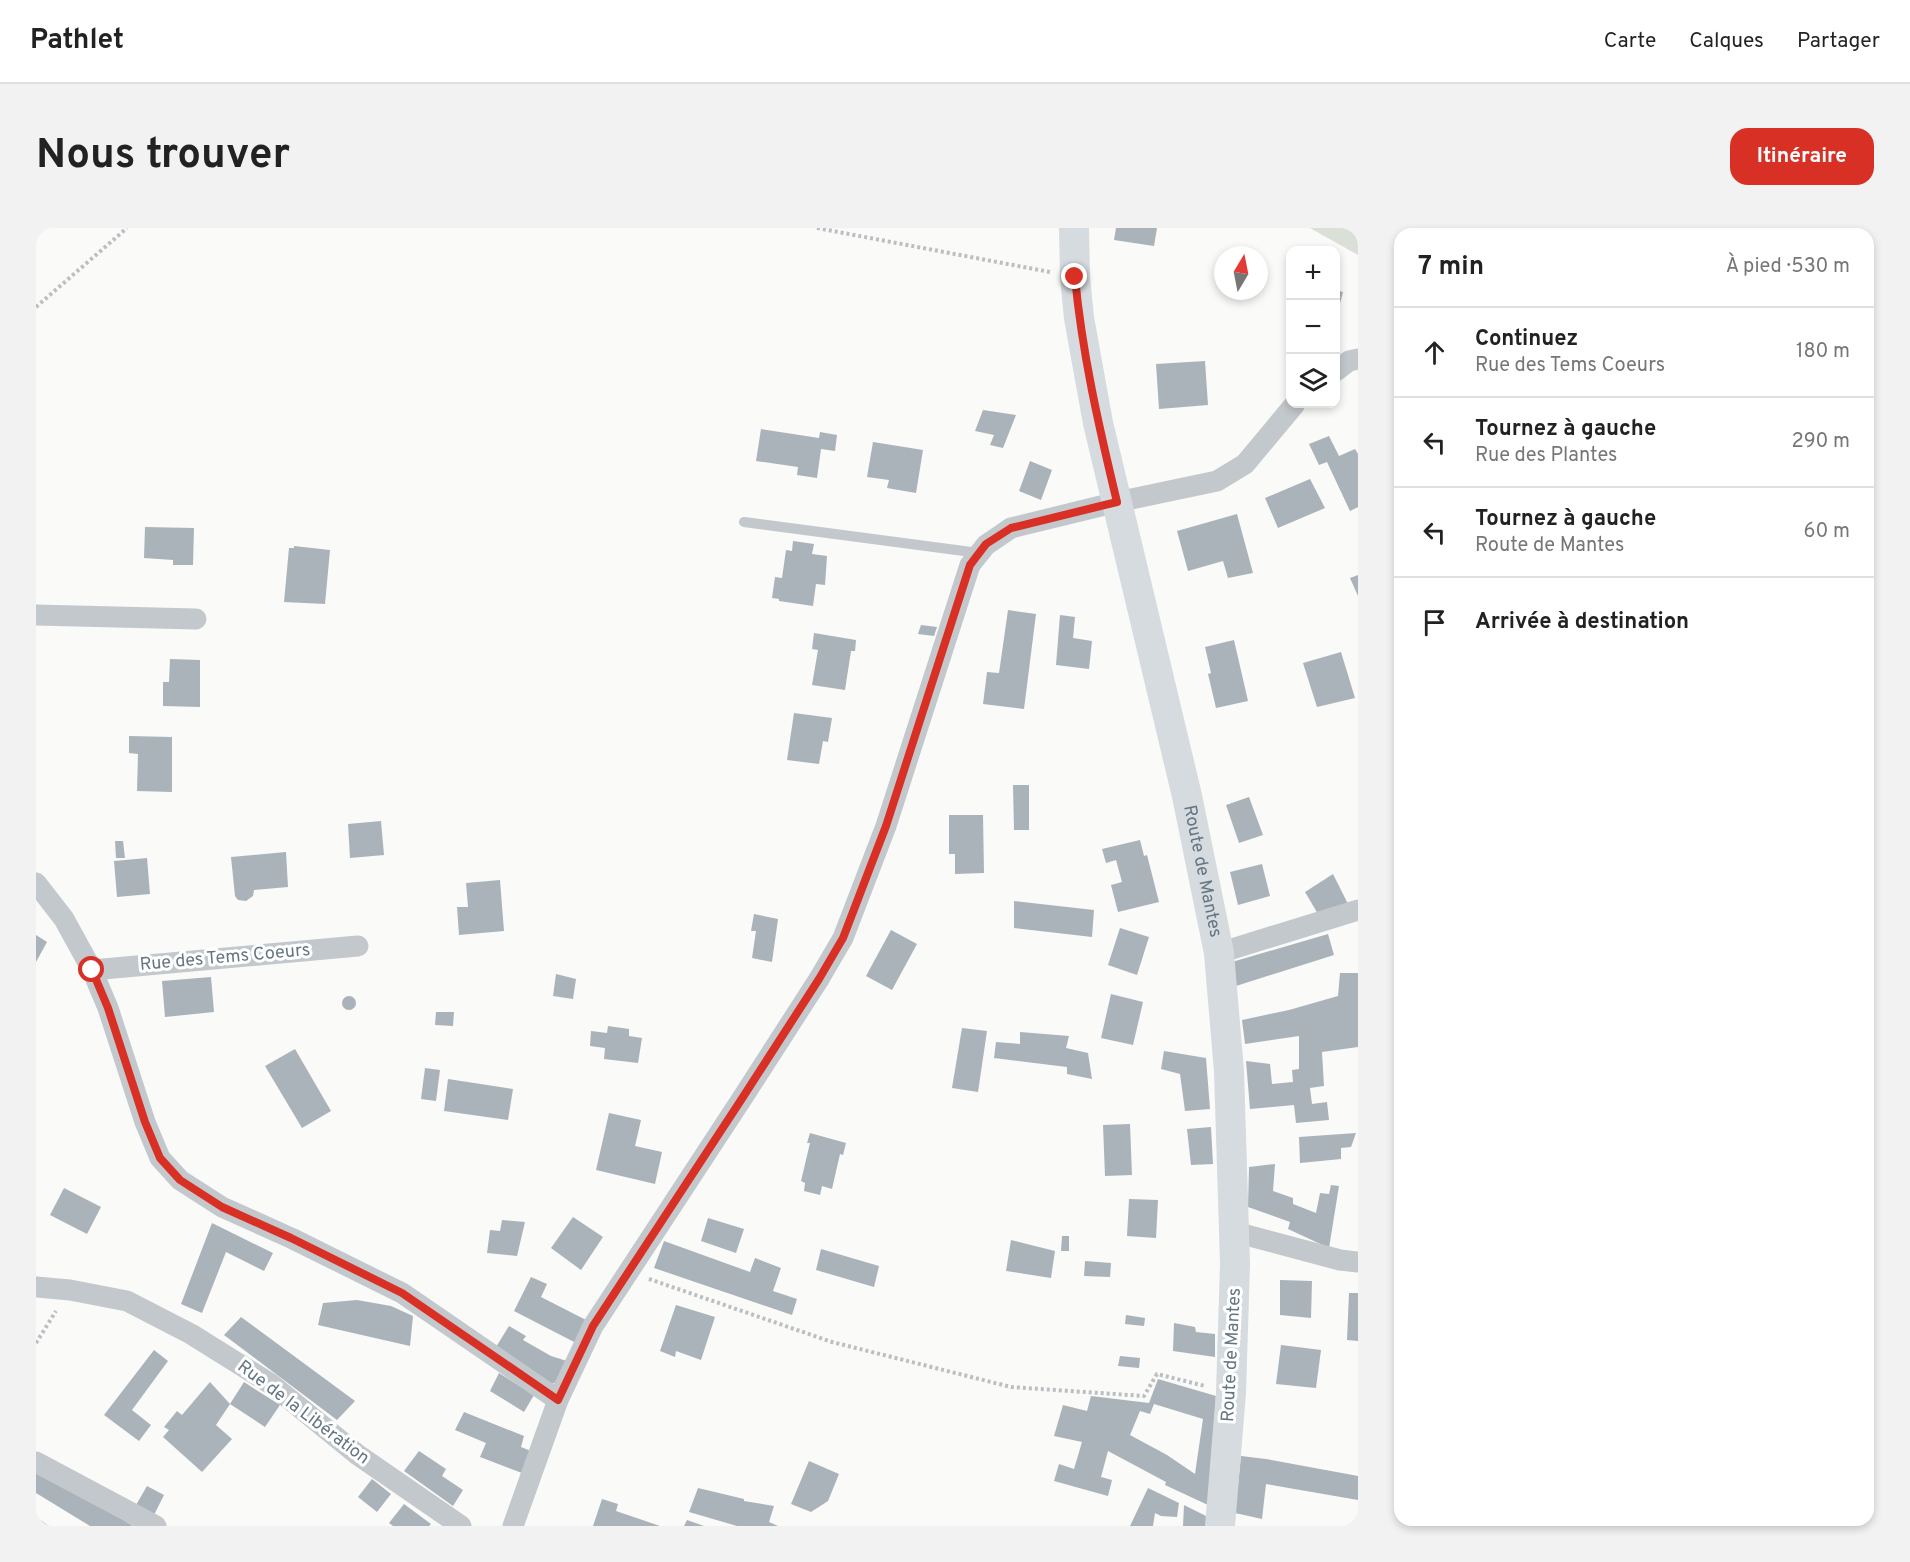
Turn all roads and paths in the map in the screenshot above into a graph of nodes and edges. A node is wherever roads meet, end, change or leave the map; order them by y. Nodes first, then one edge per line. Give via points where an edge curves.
1 (127, 228) edge
2 (818, 228) edge
3 (1074, 228) edge
4 (1075, 277) junction
5 (36, 307) edge
6 (1358, 359) edge
7 (1340, 368) edge
8 (1292, 408) edge
9 (1117, 502) junction
10 (744, 522) dead end
11 (979, 553) junction
12 (36, 615) edge
13 (196, 619) dead end
14 (36, 883) edge
15 (1358, 910) edge
16 (358, 946) dead end
17 (1219, 953) junction
18 (92, 970) junction
19 (1235, 1232) junction
20 (1358, 1262) edge
21 (628, 1272) junction
22 (36, 1287) edge
23 (70, 1290) junction
24 (36, 1343) edge
25 (1231, 1393) junction
26 (558, 1400) junction
27 (36, 1462) edge
28 (156, 1526) edge
29 (461, 1526) edge
30 (513, 1526) edge
31 (1220, 1526) edge

1 - 5 path
2 - 4 path
3 - 4 main road, Route de Mantes
4 - 9 main road, Route de Mantes via 1087,368
6 - 7 street
8 - 9 street via 1245,464 1217,481
9 - 11 street via 1011,528
9 - 17 main road, Route de Mantes via 1187,796
10 - 11 lane
11 - 21 street via 970,565 886,826 843,938
12 - 13 street
14 - 18 street via 64,919
15 - 17 street
16 - 18 street, Rue des Tems Coeurs
17 - 19 main road, Route de Mantes via 1229,1071
18 - 26 street via 160,1158 180,1180 222,1207 402,1293
19 - 20 street
19 - 25 main road, Route de Mantes
21 - 25 path via 832,1342 1011,1387 1144,1396 1157,1374
21 - 26 street via 593,1326
22 - 23 street, Rue de la Libération
23 - 24 path
23 - 29 street, Rue de la Libération via 127,1301 191,1334 271,1384 358,1455
25 - 31 main road, Route de Mantes
26 - 30 street
27 - 28 street

